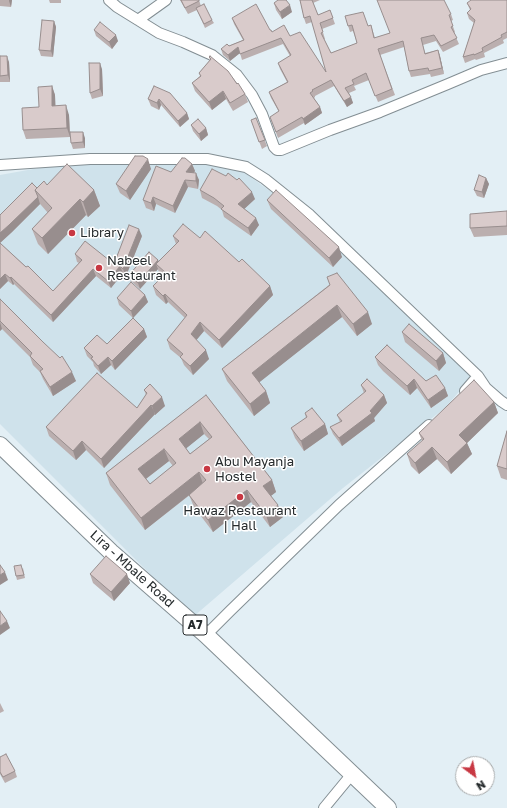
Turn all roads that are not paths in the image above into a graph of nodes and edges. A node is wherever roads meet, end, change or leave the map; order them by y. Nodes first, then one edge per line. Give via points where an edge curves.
1 (109, 0) edge
2 (166, 0) edge
3 (138, 20) junction
4 (507, 62) edge
5 (0, 165) edge
6 (478, 376) junction
7 (460, 397) edge
8 (507, 405) edge
9 (437, 418) edge
10 (0, 445) edge
11 (206, 635) junction
12 (352, 774) junction
13 (324, 808) edge
14 (388, 808) edge

1 - 3 street
2 - 3 street
3 - 4 street via 159,33 212,55 237,75 252,95 277,150
5 - 6 street via 90,159 207,159 246,167 281,190 310,215
6 - 7 street
6 - 8 street via 486,388
9 - 11 street via 339,505
10 - 11 main road, Lira - Mbale Road / A7 via 111,552
11 - 12 main road, Lira - Mbale Road / A7
12 - 13 street
12 - 14 main road, Lira - Mbale Road / A7

